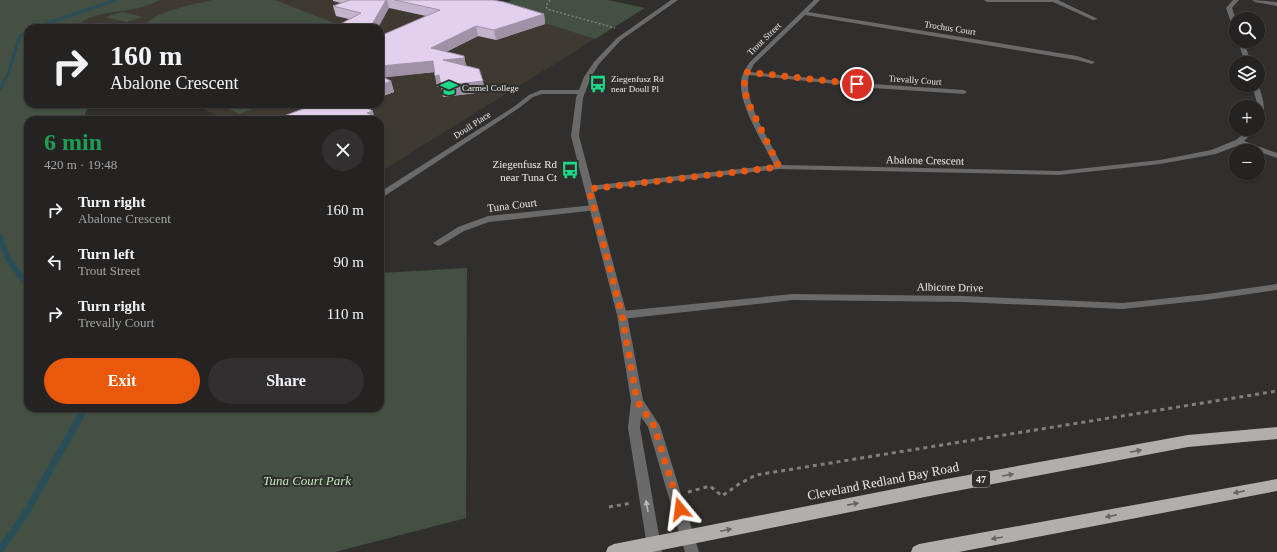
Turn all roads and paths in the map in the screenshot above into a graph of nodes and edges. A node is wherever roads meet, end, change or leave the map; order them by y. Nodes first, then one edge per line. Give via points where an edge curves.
1 (550, 0) edge
2 (675, 0) edge
3 (817, 0) edge
4 (987, 0) edge
5 (1054, 0) edge
6 (1236, 0) edge
7 (1255, 0) edge
8 (1277, 4) edge
9 (1230, 12) edge
10 (805, 13) junction
11 (1095, 19) dead end
12 (616, 28) dead end
13 (1092, 62) dead end
14 (746, 72) junction
15 (581, 92) junction
16 (964, 92) dead end
17 (1245, 136) edge
18 (1239, 142) junction
19 (1277, 156) edge
20 (779, 167) junction
21 (589, 189) junction
22 (384, 193) edge
23 (594, 208) junction
24 (438, 243) dead end
25 (1277, 286) edge
26 (622, 315) junction
27 (1277, 391) edge
28 (637, 401) junction
29 (1277, 433) edge
30 (1277, 485) edge
31 (676, 494) junction
32 (646, 500) junction
33 (609, 507) dead end
34 (690, 545) edge
35 (654, 548) edge
36 (614, 552) edge
37 (919, 552) edge

1 - 12 path via 546,6 554,12
2 - 15 street via 611,46 596,65
3 - 10 street, Trout Street
4 - 5 street
5 - 11 street
6 - 9 street via 1229,8
7 - 8 street
10 - 13 street, Trochus Court
10 - 14 street, Trout Street via 752,63
14 - 16 street, Trevally Court via 873,86
14 - 20 street, Trout Street via 744,86 747,100
15 - 21 street via 575,136
15 - 22 street, Doull Place via 541,92 531,96
17 - 18 street, Abalone Crescent
18 - 19 street
18 - 20 street, Abalone Crescent via 1213,152 1160,162 1059,173
20 - 21 street, Abalone Crescent
21 - 23 street
23 - 24 street, Tuna Court via 488,219 461,229
23 - 26 street
25 - 26 street, Albicore Drive via 1123,306 963,299 793,297
26 - 28 street
27 - 31 path via 756,475 722,496 710,486
28 - 31 street via 654,426
28 - 32 street via 634,428
34 -> 29 highway, Cleveland Redland Bay Road / 47 via 935,488 1188,441
30 -> 37 highway
31 - 34 street
32 - 33 path
35 -> 32 street
34 - 35 highway, Cleveland Redland Bay Road / 47
35 - 36 highway, Cleveland Redland Bay Road / 47

